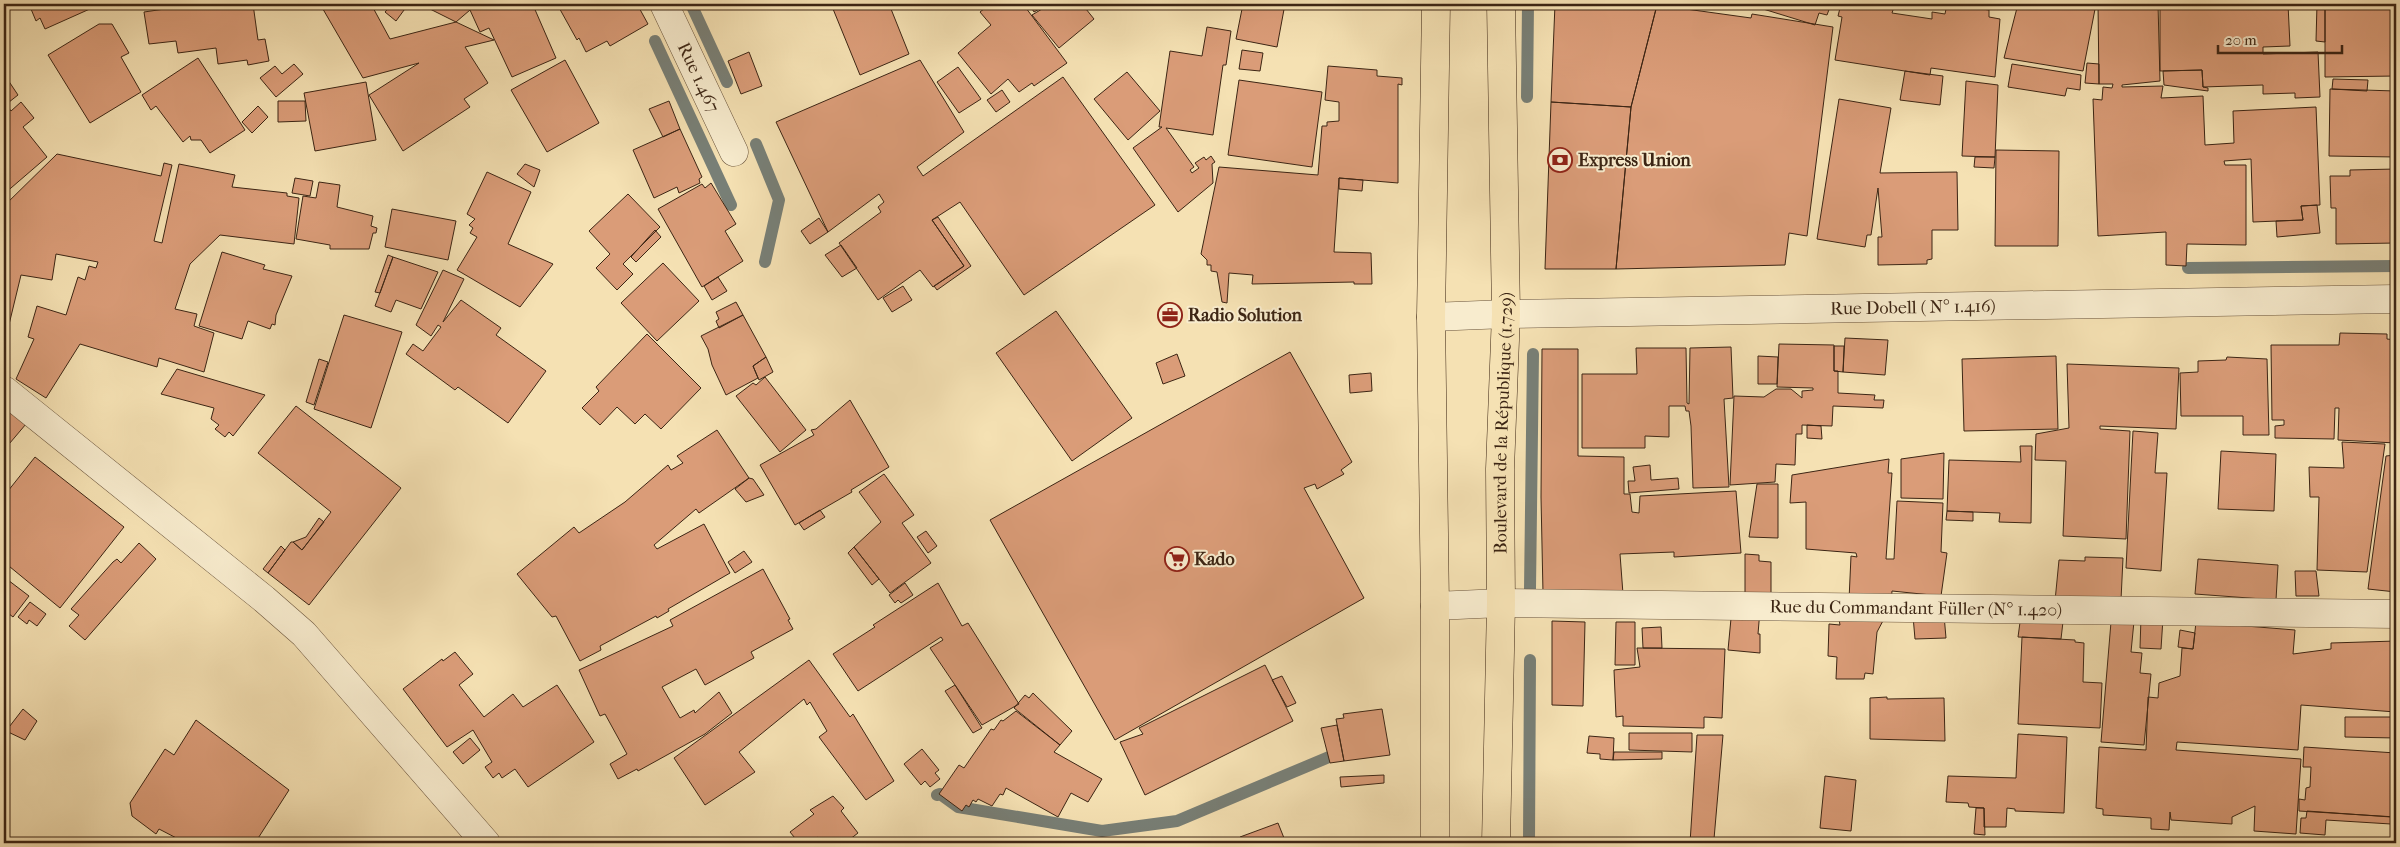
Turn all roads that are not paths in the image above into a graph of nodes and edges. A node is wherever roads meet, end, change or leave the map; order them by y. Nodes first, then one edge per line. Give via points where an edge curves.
1 (664, 4) edge
2 (1436, 4) edge
3 (1501, 4) edge
4 (734, 152) dead end
5 (2396, 299) edge
6 (1506, 314) junction
7 (1431, 317) junction
8 (4, 390) edge
9 (1501, 603) junction
10 (1435, 606) junction
11 (2396, 614) edge
12 (486, 843) edge
13 (1435, 843) edge
14 (1496, 843) edge

1 - 4 street, Rue 1.467
2 - 7 main road
3 - 6 main road, Boulevard de la République (1.729)
5 - 6 street, Rue Dobell ( N° 1.416)
6 - 7 street, Rue Dobell ( N° 1.416)
6 - 9 main road, Boulevard de la République (1.729) via 1500,469
7 - 10 main road
8 - 12 street via 304,634
9 - 10 street, Rue du Commandant Füller (N° 1.420)
9 - 11 street, Rue du Commandant Füller (N° 1.420)
9 - 14 main road, Boulevard de la République (1.729)
10 - 13 main road

